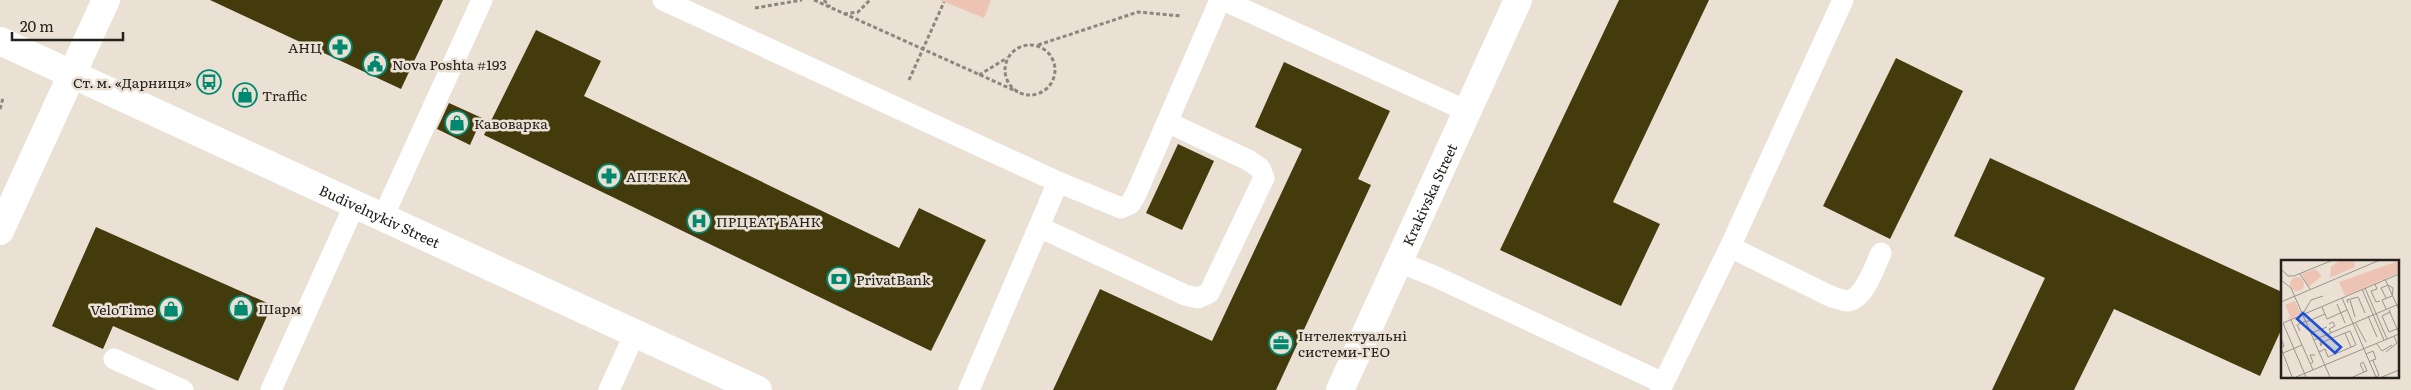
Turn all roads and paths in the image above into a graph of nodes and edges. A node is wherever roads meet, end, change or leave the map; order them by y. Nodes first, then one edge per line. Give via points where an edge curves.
1 (106, 0) edge
2 (482, 0) edge
3 (663, 0) edge
4 (814, 0) edge
5 (824, 0) edge
6 (870, 0) edge
7 (1518, 0) edge
8 (1843, 0) edge
9 (944, 2) dead end
10 (1218, 6) edge
11 (835, 11) junction
12 (0, 41) edge
13 (1038, 45) junction
14 (923, 50) junction
15 (1008, 57) junction
16 (73, 74) junction
17 (979, 75) junction
18 (1018, 92) junction
19 (3, 98) dead end
20 (0, 108) edge
21 (896, 108) junction
22 (1467, 111) junction
23 (1167, 122) junction
24 (1058, 182) junction
25 (355, 204) junction
26 (382, 217) junction
27 (1039, 227) junction
28 (0, 230) edge
29 (1730, 247) junction
30 (1881, 253) dead end
31 (1399, 262) junction
32 (635, 333) junction
33 (114, 358) dead end
34 (1662, 387) edge
35 (183, 390) edge
36 (271, 390) edge
37 (609, 390) edge
38 (758, 390) edge
39 (969, 390) edge
40 (1340, 390) edge

1 - 16 main road
2 - 26 lane
3 - 21 lane
4 - 11 path
5 - 11 path
6 - 11 path via 858,12 842,14
7 - 22 main road, Krakivska Street
8 - 29 lane
9 - 14 path
10 - 13 path via 1138,12
10 - 22 lane
10 - 23 lane
11 - 14 path
12 - 16 main road, Budivelnykiv Street
13 - 15 path via 1020,46
13 - 18 path via 1052,56 1055,64 1053,81 1042,93
14 - 17 path
14 - 21 path
15 - 17 path
15 - 18 path via 1005,73
16 - 25 main road, Budivelnykiv Street
16 - 28 main road
17 - 18 path
19 - 20 path
21 - 24 lane
22 - 31 main road, Krakivska Street
23 - 24 lane via 1130,204 1121,208 1110,205
23 - 27 lane via 1248,160 1260,168 1264,178 1209,293 1198,298 1185,295
24 - 27 lane
25 - 26 main road, Budivelnykiv Street
25 - 36 lane
26 - 32 main road, Budivelnykiv Street
27 - 39 lane
29 - 30 lane via 1846,301 1856,298 1864,288
29 - 34 lane
31 - 34 lane
31 - 40 main road, Krakivska Street
32 - 37 lane
32 - 38 main road, Budivelnykiv Street
33 - 35 lane

